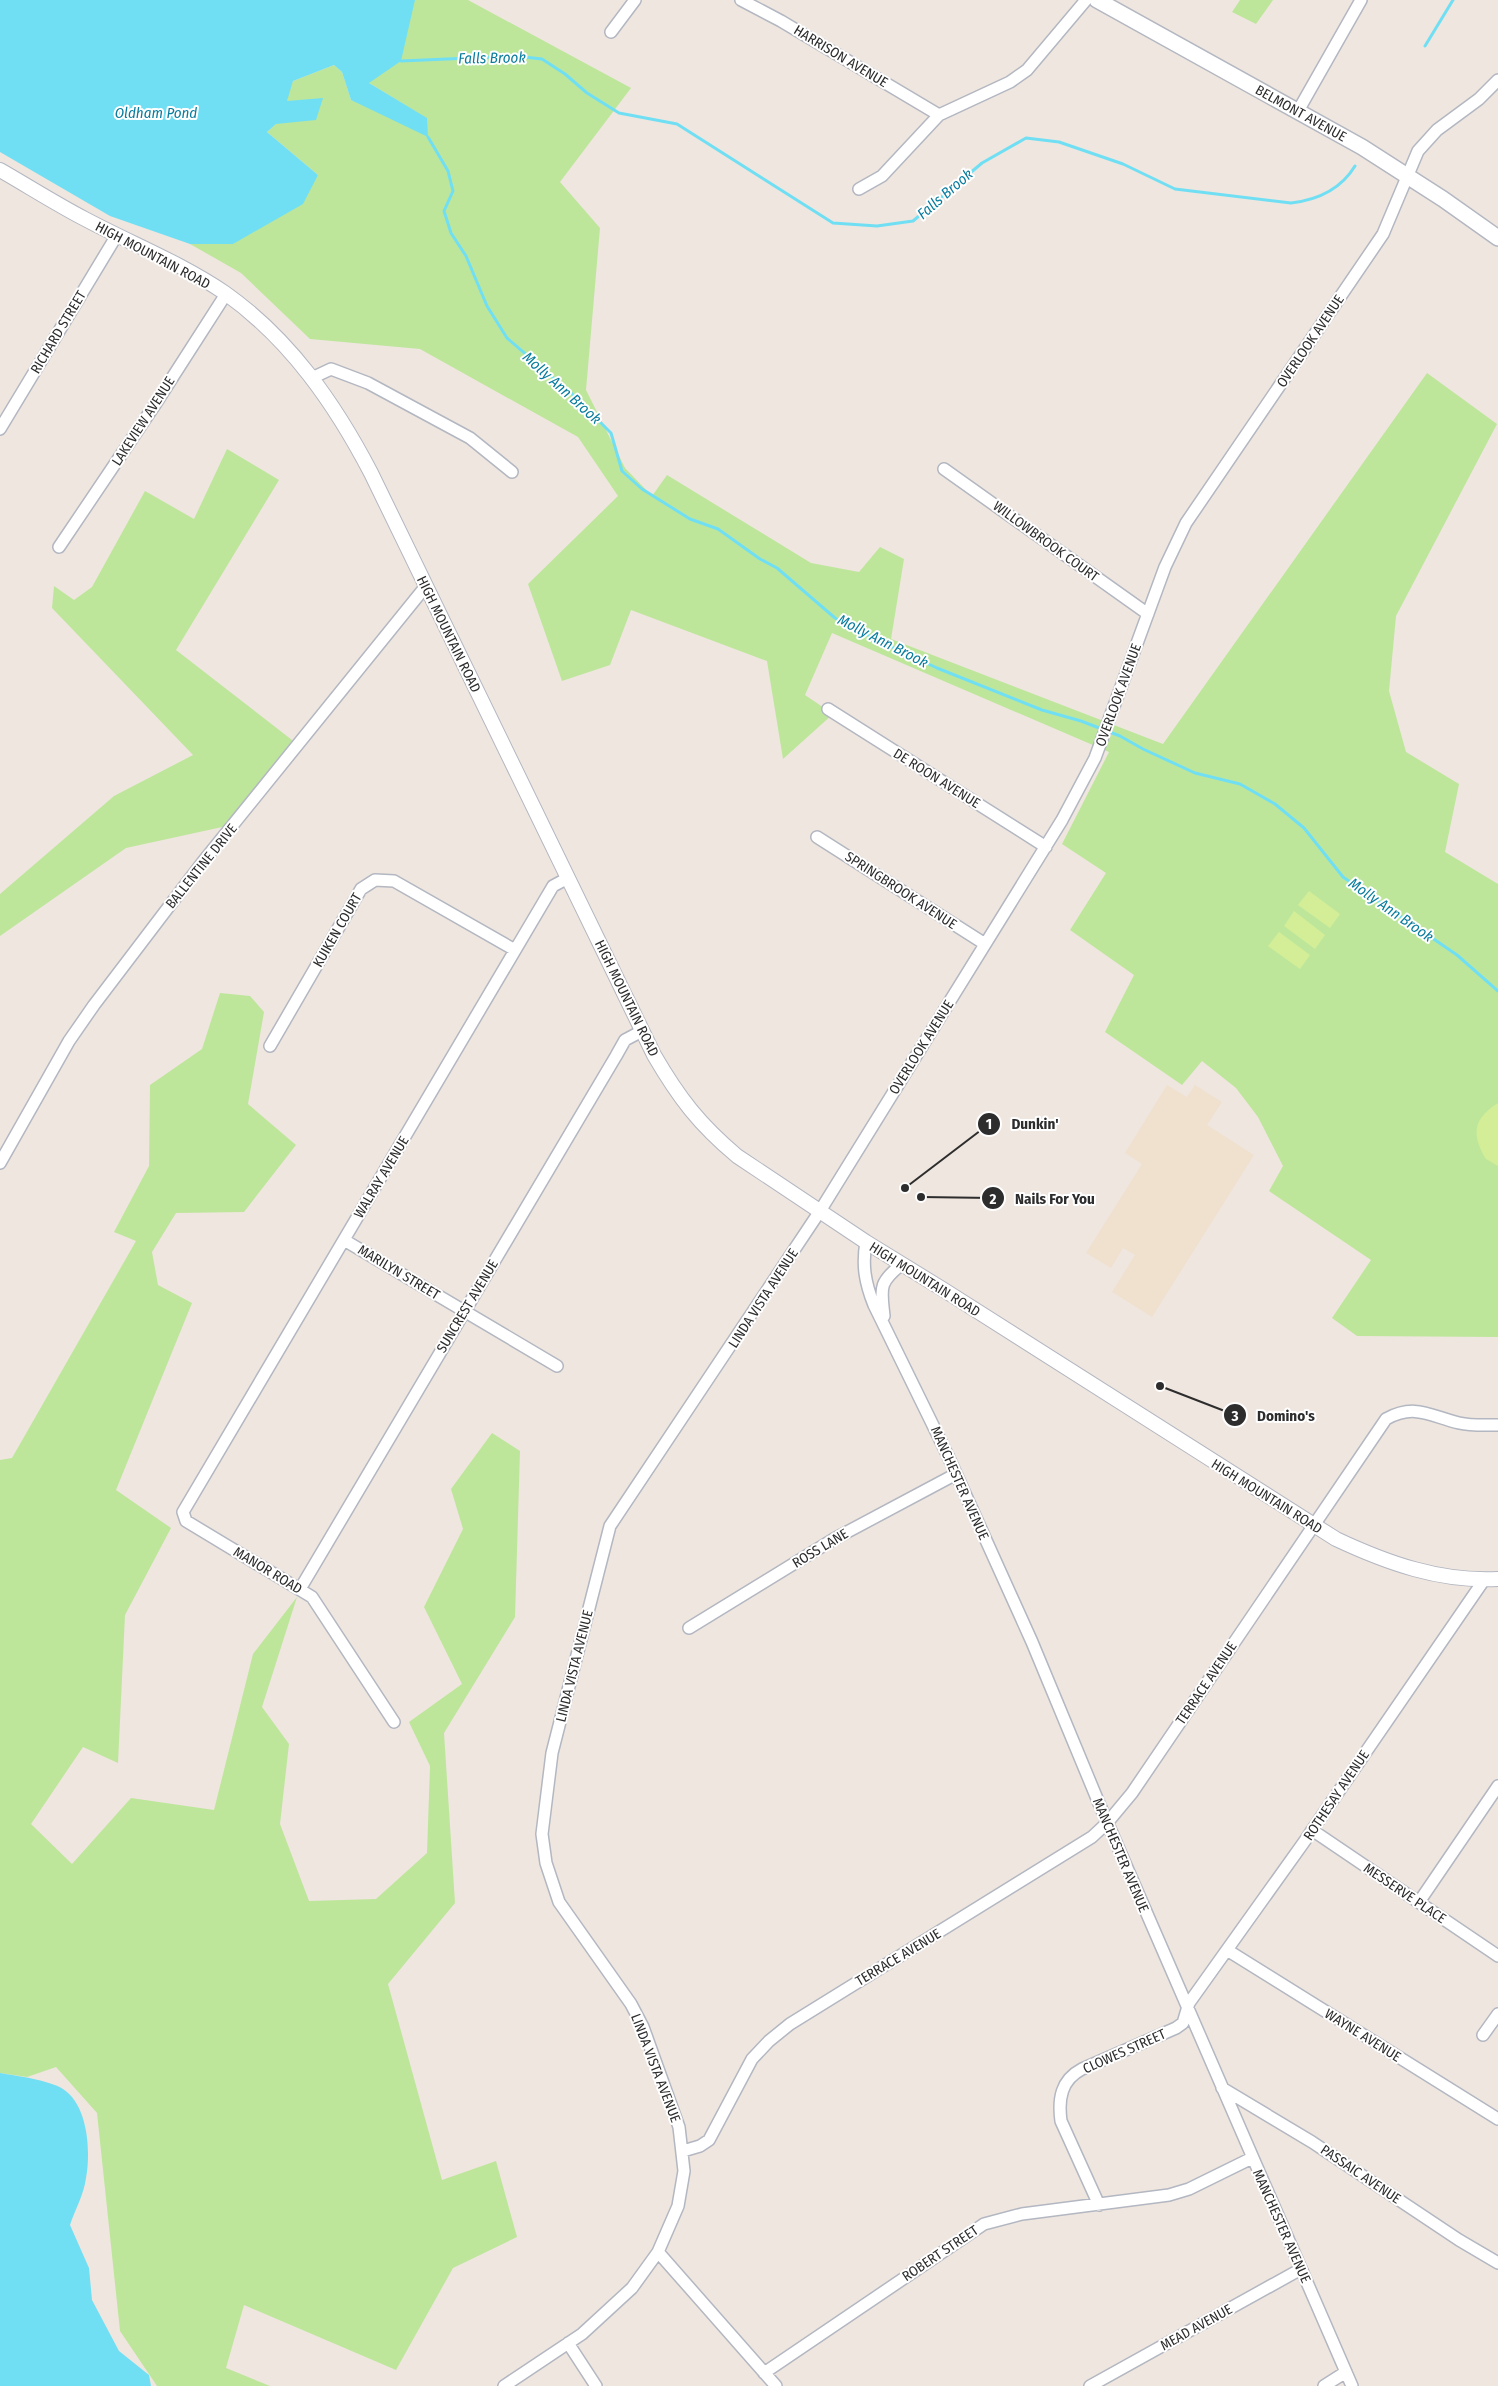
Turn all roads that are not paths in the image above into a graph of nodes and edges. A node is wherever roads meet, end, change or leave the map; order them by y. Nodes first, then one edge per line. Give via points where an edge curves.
1 (634, 0) edge
2 (741, 0) edge
3 (1086, 0) edge
4 (1097, 0) edge
5 (1361, 0) edge
6 (611, 32) dead end
7 (1498, 81) edge
8 (1298, 111) junction
9 (939, 115) junction
10 (0, 170) edge
11 (1408, 176) junction
12 (859, 189) dead end
13 (117, 235) junction
14 (1498, 238) edge
15 (226, 294) junction
16 (314, 378) junction
17 (0, 429) edge
18 (944, 469) dead end
19 (512, 472) dead end
20 (58, 547) dead end
21 (426, 586) junction
22 (1148, 614) junction
23 (828, 709) dead end
24 (817, 836) dead end
25 (1046, 847) junction
26 (568, 878) junction
27 (985, 944) junction
28 (515, 950) junction
29 (642, 1031) junction
30 (270, 1046) dead end
31 (0, 1163) edge
32 (820, 1211) junction
33 (344, 1240) junction
34 (866, 1242) junction
35 (902, 1264) junction
36 (464, 1311) junction
37 (885, 1326) junction
38 (557, 1366) dead end
39 (1498, 1425) edge
40 (956, 1474) junction
41 (201, 1483) joint
42 (1313, 1525) junction
43 (1491, 1579) edge
44 (300, 1589) junction
45 (689, 1628) dead end
46 (394, 1722) dead end
47 (1498, 1786) edge
48 (1107, 1823) junction
49 (1312, 1830) junction
50 (1419, 1902) junction
51 (1227, 1950) junction
52 (1498, 1956) edge
53 (1188, 2010) junction
54 (1498, 2014) edge
55 (1484, 2035) dead end
56 (1222, 2088) junction
57 (1498, 2119) edge
58 (683, 2151) junction
59 (1252, 2158) junction
60 (1099, 2205) junction
61 (658, 2252) junction
62 (1498, 2262) edge
63 (1301, 2269) junction
64 (568, 2343) junction
65 (764, 2372) junction
66 (1346, 2372) junction
67 (504, 2386) edge
68 (596, 2386) edge
69 (776, 2386) edge
70 (1090, 2386) edge
71 (1324, 2386) edge
72 (1352, 2386) edge

1 - 6 street
2 - 9 street, HARRISON AVENUE
3 - 9 street via 1027,70 1010,82
4 - 8 main road, BELMONT AVENUE
5 - 8 street
7 - 11 street, OVERLOOK AVENUE via 1479,100 1425,141
8 - 11 main road, BELMONT AVENUE
9 - 12 street via 882,176
10 - 13 street, HIGH MOUNTAIN ROAD
11 - 14 main road, BELMONT AVENUE
11 - 22 street, OVERLOOK AVENUE via 1383,234 1186,523
13 - 15 street, HIGH MOUNTAIN ROAD via 188,269
13 - 17 street, RICHARD STREET
15 - 16 street, HIGH MOUNTAIN ROAD via 282,343
15 - 20 street, LAKEVIEW AVENUE
16 - 19 street via 331,369 368,383 470,438
16 - 21 street, HIGH MOUNTAIN ROAD via 351,434
18 - 22 street, WILLOWBROOK COURT
21 - 26 street, HIGH MOUNTAIN ROAD
21 - 31 street, BALLENTINE DRIVE via 202,863 94,1005 69,1041
22 - 25 street, OVERLOOK AVENUE via 1095,758
23 - 25 street, DE ROON AVENUE
24 - 27 street, SPRINGBROOK AVENUE
25 - 27 street, OVERLOOK AVENUE
26 - 28 street, WALRAY AVENUE via 553,886
26 - 29 street, HIGH MOUNTAIN ROAD
27 - 32 street, OVERLOOK AVENUE
28 - 30 street, KUIKEN COURT via 394,881 375,880 362,889
28 - 33 street, WALRAY AVENUE
29 - 32 street, HIGH MOUNTAIN ROAD via 686,1107 737,1156
29 - 36 street, SUNCREST AVENUE via 625,1040
32 - 34 street, HIGH MOUNTAIN ROAD
32 - 58 street, LINDA VISTA AVENUE via 610,1526 552,1753 542,1834 555,1893 643,2026 679,2127
33 - 36 street, MARILYN STREET
33 - 41 street, WALRAY AVENUE
34 - 35 street, HIGH MOUNTAIN ROAD
34 - 37 street, MANCHESTER AVENUE via 863,1263 867,1287
35 - 37 street, MANCHESTER AVENUE via 888,1275 882,1287
35 - 42 street, HIGH MOUNTAIN ROAD
36 - 38 street, MARILYN STREET
36 - 44 street, SUNCREST AVENUE
37 - 40 street, MANCHESTER AVENUE
39 - 42 street, TERRACE AVENUE via 1469,1425 1420,1411 1396,1414 1380,1425
40 - 45 street, ROSS LANE via 834,1539
40 - 48 street, MANCHESTER AVENUE via 1032,1642
41 - 44 street, MANOR ROAD via 183,1512 186,1521
42 - 43 street, HIGH MOUNTAIN ROAD via 1356,1548 1408,1568 1439,1575
42 - 48 street, TERRACE AVENUE via 1132,1793
43 - 49 street, ROTHESAY AVENUE
44 - 46 street, MANOR ROAD via 312,1597
47 - 50 street
48 - 53 street, MANCHESTER AVENUE
48 - 58 street, TERRACE AVENUE via 1092,1837 1046,1867 790,2024 752,2059 709,2140
49 - 50 street, MESSERVE PLACE
49 - 51 street, ROTHESAY AVENUE
50 - 52 street, MESSERVE PLACE
51 - 53 street, ROTHESAY AVENUE via 1189,2003
51 - 57 street, WAYNE AVENUE
53 - 56 street, MANCHESTER AVENUE
53 - 60 street, CLOWES STREET via 1183,2023 1176,2028 1082,2069 1064,2086 1059,2109 1062,2121
54 - 55 street
56 - 59 street, MANCHESTER AVENUE
56 - 62 street, PASSAIC AVENUE
58 - 61 street via 684,2170 678,2206
59 - 60 street, ROBERT STREET via 1189,2189
59 - 63 street, MANCHESTER AVENUE
60 - 65 street, ROBERT STREET via 1022,2214 984,2224
61 - 64 street via 624,2297
61 - 65 street
63 - 66 street, MANCHESTER AVENUE
63 - 70 street, MEAD AVENUE
64 - 67 street
64 - 68 street
65 - 69 street
66 - 71 street
66 - 72 street, MANCHESTER AVENUE

